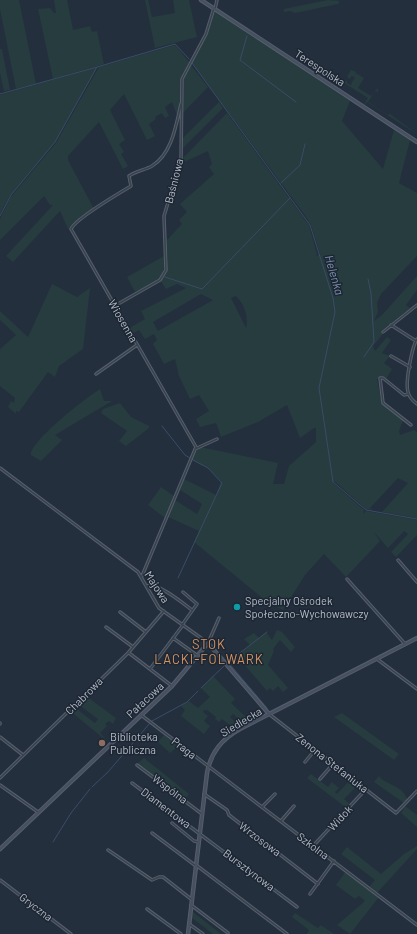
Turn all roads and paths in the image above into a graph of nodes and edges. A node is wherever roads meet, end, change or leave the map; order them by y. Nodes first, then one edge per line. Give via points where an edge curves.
1 (201, 0) edge
2 (217, 0) edge
3 (214, 9) junction
4 (181, 104) junction
5 (417, 142) edge
6 (417, 305) edge
7 (116, 308) junction
8 (391, 325) junction
9 (383, 332) dead end
10 (416, 340) edge
11 (137, 345) junction
12 (390, 356) dead end
13 (410, 367) junction
14 (96, 374) dead end
15 (408, 394) junction
16 (417, 404) edge
17 (411, 425) dead end
18 (217, 439) dead end
19 (196, 449) junction
20 (0, 468) edge
21 (398, 560) dead end
22 (142, 576) junction
23 (347, 579) dead end
24 (417, 582) edge
25 (147, 586) junction
26 (183, 592) dead end
27 (192, 610) junction
28 (164, 611) junction
29 (120, 612) dead end
30 (218, 618) dead end
31 (182, 625) junction
32 (106, 626) dead end
33 (146, 632) junction
34 (174, 638) junction
35 (417, 638) edge
36 (208, 644) junction
37 (405, 644) junction
38 (133, 647) junction
39 (128, 653) junction
40 (198, 656) junction
41 (376, 658) junction
42 (150, 669) junction
43 (172, 686) junction
44 (417, 689) edge
45 (269, 714) junction
46 (141, 715) junction
47 (0, 737) edge
48 (315, 750) junction
49 (23, 755) junction
50 (305, 762) dead end
51 (333, 764) junction
52 (137, 765) dead end
53 (208, 766) junction
54 (0, 778) edge
55 (320, 779) dead end
56 (132, 783) dead end
57 (0, 784) edge
58 (366, 790) junction
59 (417, 791) edge
60 (204, 794) junction
61 (275, 794) dead end
62 (294, 806) dead end
63 (262, 807) junction
64 (38, 812) junction
65 (202, 814) junction
66 (280, 821) junction
67 (172, 823) dead end
68 (152, 833) dead end
69 (200, 834) junction
70 (199, 842) junction
71 (313, 846) junction
72 (0, 849) edge
73 (108, 850) dead end
74 (334, 861) junction
75 (196, 866) junction
76 (0, 880) edge
77 (318, 884) junction
78 (310, 894) dead end
79 (192, 899) junction
80 (191, 905) junction
81 (297, 908) dead end
82 (147, 909) dead end
83 (189, 924) junction
84 (417, 925) edge
85 (68, 933) edge
86 (228, 933) edge
87 (71, 934) edge
88 (181, 934) edge
89 (188, 934) edge
90 (203, 934) edge
91 (287, 934) edge

1 - 3 street, Terespolska
2 - 3 street, Baśniowa
3 - 4 street, Baśniowa via 206,34 182,78
3 - 5 street, Terespolska
4 - 7 street, Baśniowa via 180,164 164,216 166,270 160,280 118,304
4 - 7 street, Wiosenna via 168,147 158,161 129,176 131,186 71,229
6 - 8 street
7 - 11 street, Wiosenna
8 - 9 street
8 - 10 street
10 - 13 street
11 - 14 street
11 - 19 street, Wiosenna
12 - 13 street
13 - 15 street
15 - 16 street
15 - 17 street via 404,395 380,378 383,403
18 - 19 street
19 - 22 street
20 - 22 street, Majowa
21 - 24 street
22 - 25 street, Majowa
23 - 37 street
25 - 27 street via 152,585 171,594
25 - 28 street, Majowa
26 - 27 street via 197,604
27 - 31 street
28 - 31 street, Majowa
28 - 33 street, Chabrowa
29 - 33 street
30 - 36 street, Pałacowa
31 - 34 street
31 - 36 street, Majowa
32 - 38 street
33 - 38 street, Chabrowa
34 - 40 street
34 - 42 street
35 - 37 street, Siedlecka
36 - 40 street, Pałacowa
36 - 45 street, Majowa
37 - 41 street, Siedlecka
38 - 39 street, Chabrowa
39 - 42 street
39 - 49 street, Chabrowa
40 - 43 street, Pałacowa
41 - 44 street
41 - 45 street, Siedlecka
42 - 43 street
43 - 46 street, Pałacowa
45 - 48 street, Zenona Stefaniuka
45 - 53 street, Siedlecka via 223,741
46 - 53 street, Praga
46 - 64 street, Pałacowa
47 - 49 street
48 - 50 street
48 - 51 street, Zenona Stefaniuka
49 - 54 street, Chabrowa
51 - 55 street
51 - 58 street, Zenona Stefaniuka
52 - 65 street, Wspólna
53 - 60 street, Siedlecka
53 - 63 street, Szkolna
56 - 69 street, Diamentowa
57 - 64 street
58 - 59 street, Zenona Stefaniuka via 396,813
58 - 71 street, Widok
60 - 65 street, Siedlecka
60 - 77 street, Wrzosowa
61 - 63 street
62 - 66 street
63 - 66 street, Szkolna
64 - 72 street, Pałacowa
65 - 69 street, Siedlecka
66 - 71 street, Szkolna
67 - 70 street via 194,841
68 - 75 street
69 - 70 street, Siedlecka
69 - 81 street, Bursztynowa
70 - 75 street, Siedlecka
71 - 74 street, Szkolna
73 - 79 street via 152,880 163,877
74 - 77 street
74 - 84 street, Szkolna
75 - 79 street, Siedlecka
75 - 91 street
76 - 85 street, Gryczna
77 - 78 street
79 - 80 street, Siedlecka
80 - 83 street, Siedlecka
80 - 86 street
82 - 88 street
83 - 89 street, Siedlecka
83 - 90 street
85 - 87 street, Gryczna

